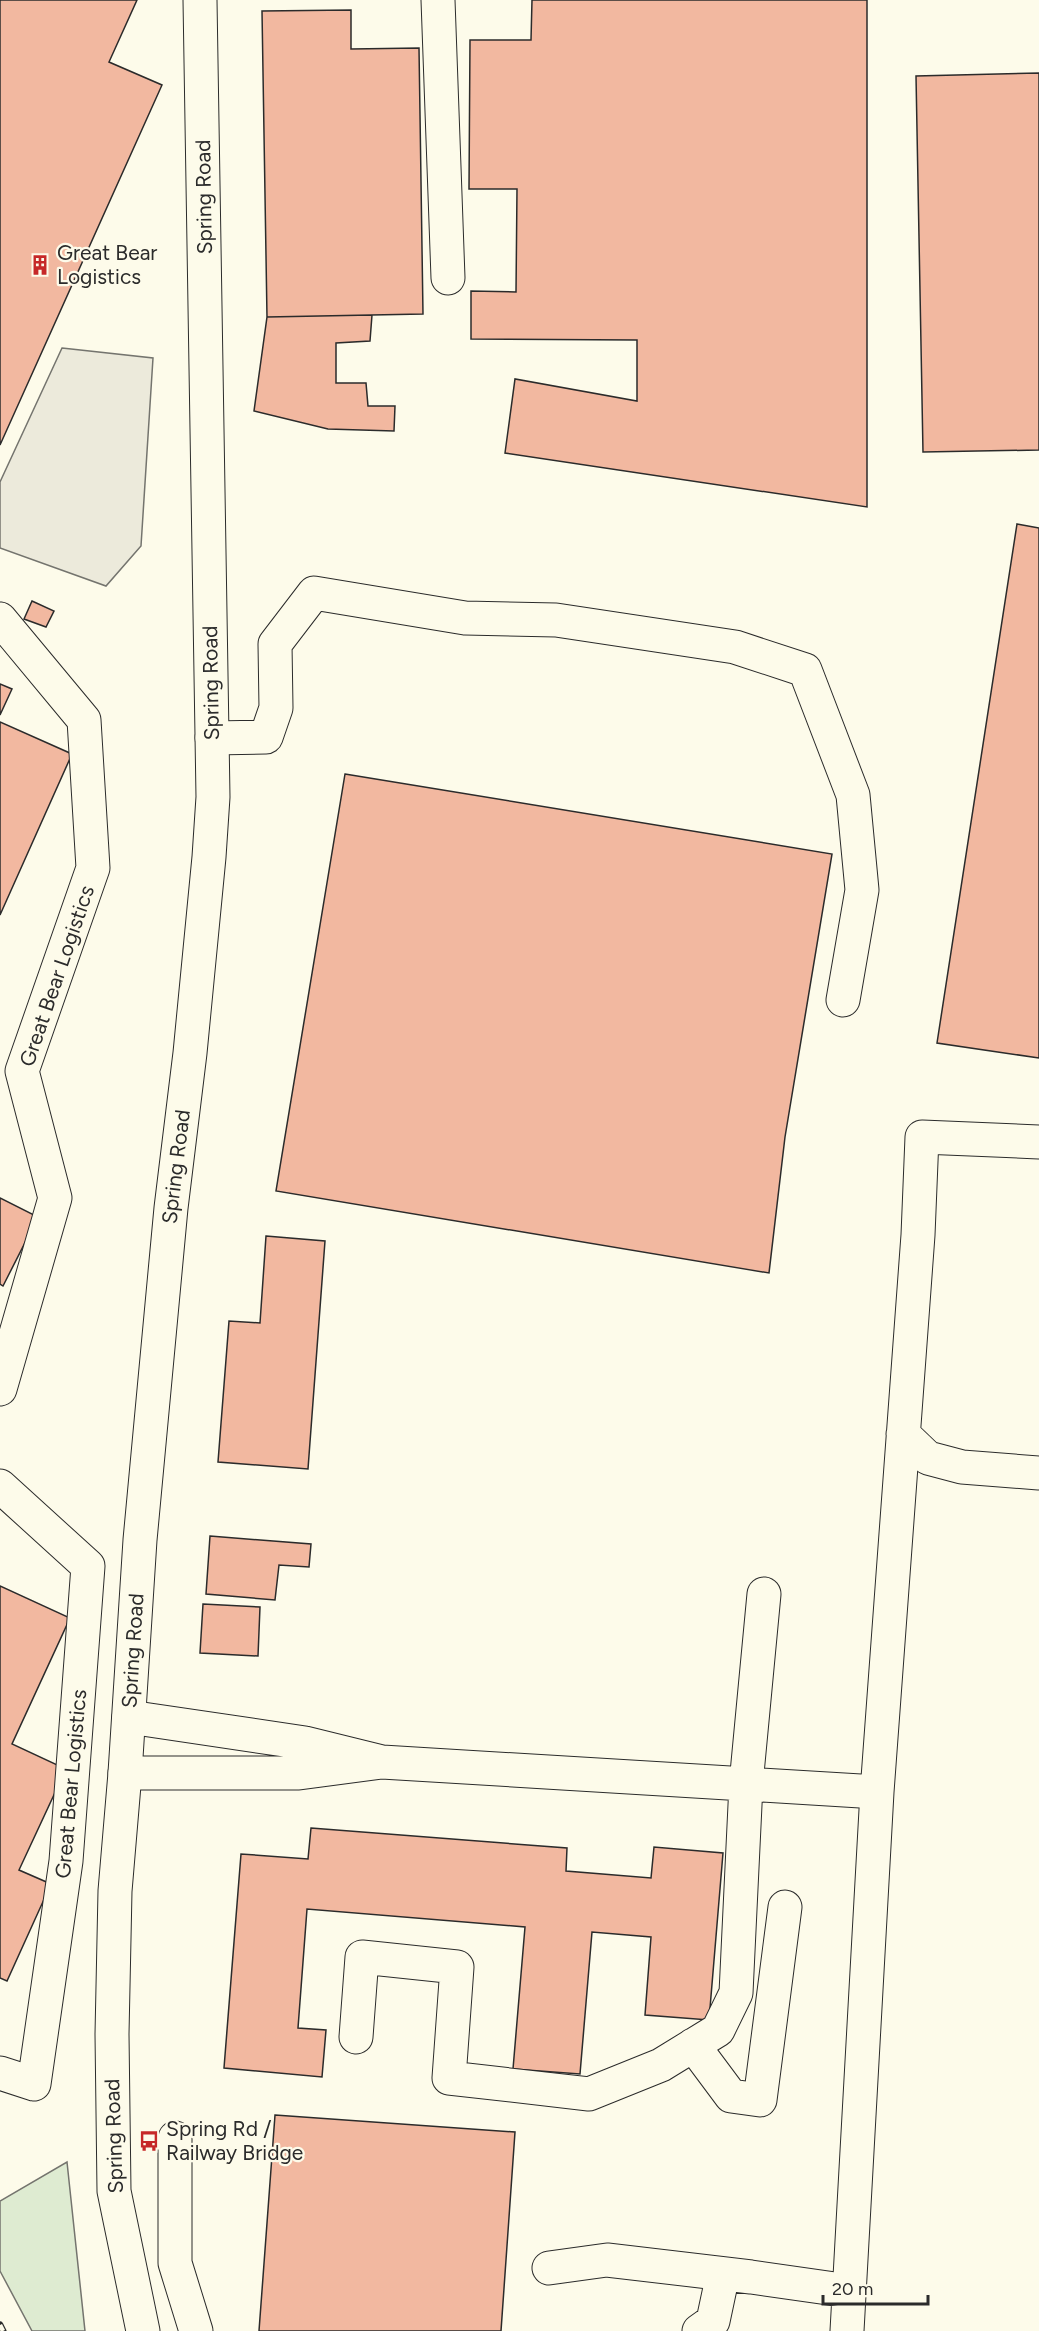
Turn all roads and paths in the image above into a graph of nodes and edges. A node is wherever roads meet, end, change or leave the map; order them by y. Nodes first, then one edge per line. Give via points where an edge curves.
1 (200, 0) edge
2 (438, 0) edge
3 (448, 278) dead end
4 (0, 619) edge
5 (212, 738) junction
6 (843, 1000) dead end
7 (1039, 1142) edge
8 (0, 1389) edge
9 (903, 1434) junction
10 (1039, 1473) edge
11 (0, 1486) edge
12 (764, 1594) dead end
13 (129, 1717) junction
14 (382, 1762) junction
15 (125, 1773) junction
16 (746, 1784) junction
17 (877, 1792) junction
18 (785, 1907) dead end
19 (356, 2037) dead end
20 (693, 2046) junction
21 (0, 2073) edge
22 (175, 2138) dead end
23 (549, 2268) dead end
24 (723, 2274) junction
25 (849, 2291) junction
26 (143, 2331) edge
27 (196, 2331) edge
28 (699, 2331) edge
29 (847, 2331) edge

1 - 5 main road, Spring Road
2 - 3 main road
4 - 8 main road, Great Bear Logistics via 84,720 93,868 22,1071 55,1198
5 - 6 main road via 266,737 276,708 275,644 314,593 465,618 556,620 735,647 805,670 853,795 862,890
5 - 13 main road, Spring Road via 209,857 145,1484
7 - 9 main road via 922,1137
9 - 10 main road via 928,1458 962,1467
9 - 17 main road
11 - 21 main road, Great Bear Logistics via 88,1566 66,1861 34,2084
12 - 16 main road
13 - 14 main road via 305,1743
13 - 15 main road, Spring Road
14 - 15 main road via 299,1773
14 - 16 main road
15 - 26 main road, Spring Road via 115,1891 114,2191
16 - 17 main road
16 - 20 main road via 736,1993 718,2030
17 - 25 main road
18 - 20 main road via 760,2100 731,2096
19 - 20 main road via 362,1957 458,1967 449,2078 589,2094 661,2066
22 - 27 main road via 175,2263
23 - 24 main road via 607,2260
24 - 25 main road
24 - 28 main road via 713,2321
25 - 29 main road

